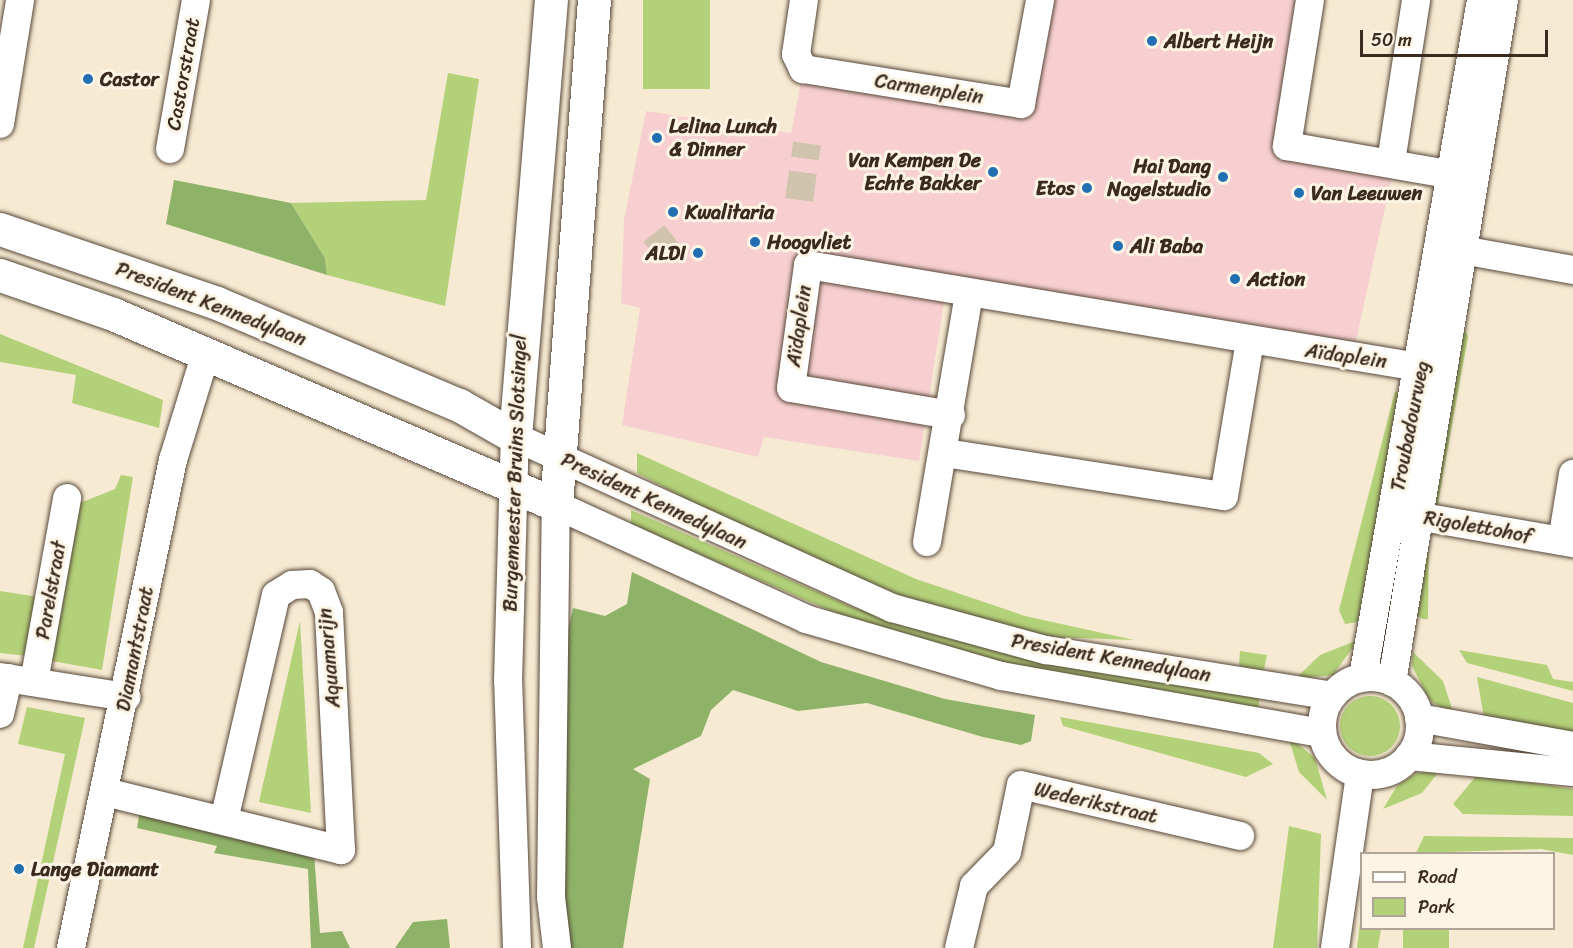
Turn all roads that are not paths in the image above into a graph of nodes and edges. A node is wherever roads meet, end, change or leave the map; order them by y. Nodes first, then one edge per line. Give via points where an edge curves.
1 (20, 0) edge
2 (196, 0) edge
3 (551, 0) edge
4 (594, 0) edge
5 (804, 0) edge
6 (1040, 0) edge
7 (1310, 0) edge
8 (1416, 0) edge
9 (1494, 4) edge
10 (0, 124) edge
11 (170, 149) dead end
12 (1391, 162) junction
13 (1464, 176) junction
14 (2, 226) edge
15 (1462, 250) junction
16 (1573, 270) edge
17 (0, 275) edge
18 (969, 294) junction
19 (1250, 341) junction
20 (206, 353) junction
21 (1431, 369) junction
22 (951, 415) junction
23 (515, 436) junction
24 (945, 453) junction
25 (558, 457) junction
26 (1573, 474) edge
27 (511, 486) junction
28 (67, 498) dead end
29 (556, 505) junction
30 (1406, 515) junction
31 (927, 542) dead end
32 (1568, 542) edge
33 (1363, 677) junction
34 (14, 679) edge
35 (1392, 682) junction
36 (1332, 696) junction
37 (126, 697) junction
38 (0, 714) edge
39 (1419, 718) junction
40 (1322, 733) junction
41 (1573, 746) edge
42 (1409, 756) junction
43 (1573, 771) edge
44 (1360, 774) junction
45 (105, 792) junction
46 (224, 820) junction
47 (1240, 836) dead end
48 (71, 948) edge
49 (517, 948) edge
50 (557, 948) edge
51 (959, 948) edge
52 (1335, 948) edge

1 - 10 street
2 - 11 street, Castorstraat
3 - 23 main road, Burgemeester Bruins Slotsingel
4 - 25 main road
5 - 6 street, Carmenplein via 796,54 803,69 1021,104
7 - 12 street via 1287,146
8 - 12 street
9 - 13 street, Troubadourweg
12 - 13 street
13 - 15 street, Troubadourweg
13 - 21 street, Troubadourweg
14 - 23 main road, President Kennedylaan via 217,303 459,405
15 - 16 street
15 - 21 street, Troubadourweg
17 - 20 main road, President Kennedylaan
18 - 19 street, Aïdaplein
18 - 22 street
18 - 22 street, Aïdaplein via 807,266 791,388
19 - 21 street, Aïdaplein
19 - 24 street via 1224,496
20 - 27 main road, President Kennedylaan
20 - 37 street, Diamantstraat via 190,395
21 - 30 street, Troubadourweg
22 - 24 street
23 - 25 street, President Kennedylaan
23 - 27 street, Burgemeester Bruins Slotsingel
24 - 31 street
25 - 29 main road
25 - 36 street, President Kennedylaan via 892,608 1046,650
26 - 32 street, Rigolettohof
27 - 29 main road, President Kennedylaan
27 - 49 street, Burgemeester Bruins Slotsingel via 508,681
28 - 34 street, Parelstraat
29 - 40 street, President Kennedylaan via 806,619 1001,676
29 - 50 street via 551,897
30 - 32 street, Rigolettohof
30 - 33 street, Troubadourweg
30 - 35 street, Troubadourweg
33 - 35 street
33 - 36 street
34 - 37 street
34 - 38 street, Parelstraat
35 - 39 street via 1407,693
36 - 40 street
37 - 45 street, Diamantstraat
39 - 41 street
39 - 42 street
40 - 44 street via 1335,759
42 - 43 street
42 - 44 street via 1387,772
44 - 52 street
45 - 46 street, Aquamarijn
45 - 48 street, Diamantstraat
46 - 46 street, Aquamarijn via 276,595 292,585 310,584 321,591 329,612 341,850
47 - 51 street, Wederikstraat via 1021,785 1007,852 974,886

